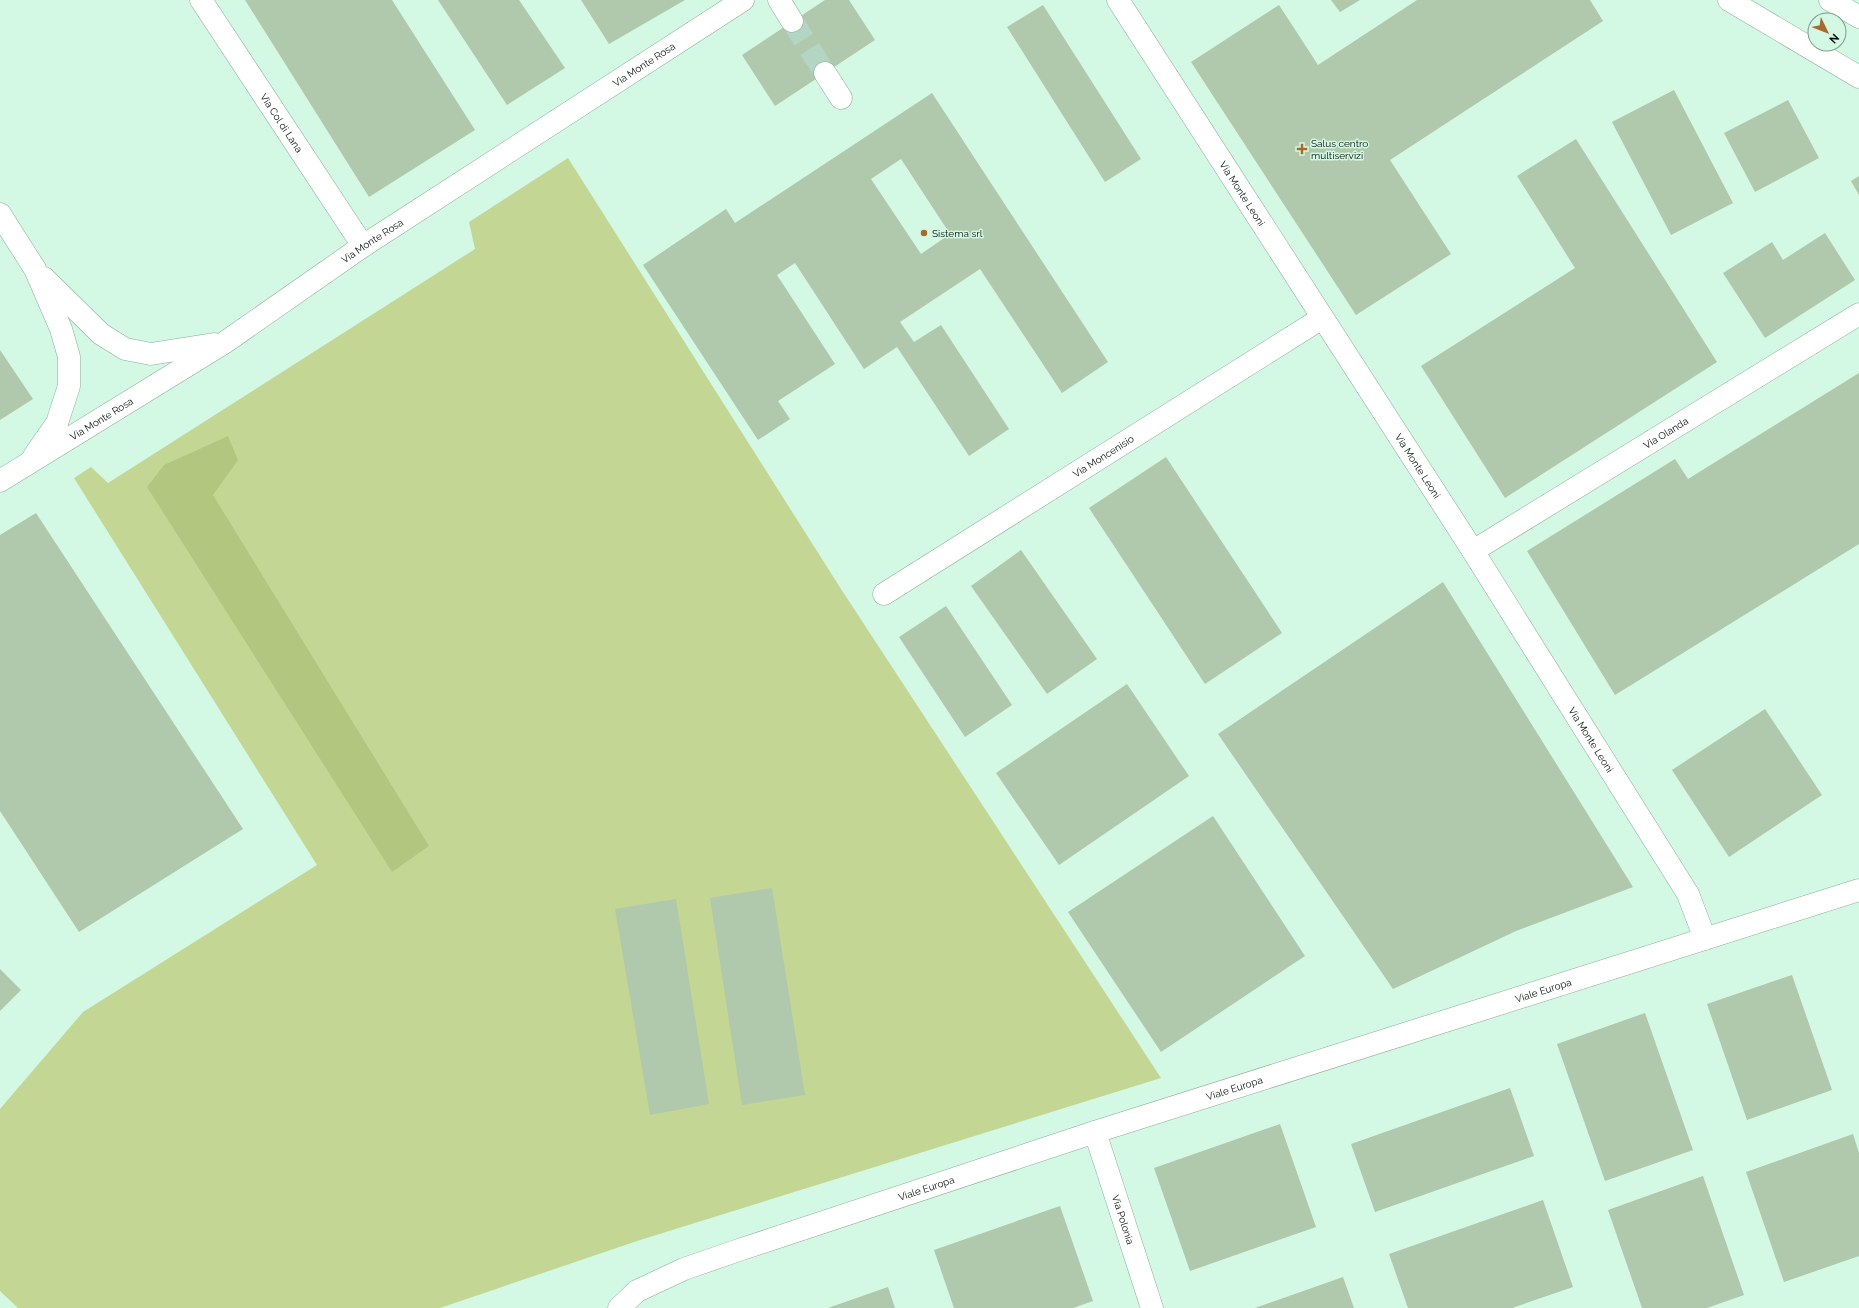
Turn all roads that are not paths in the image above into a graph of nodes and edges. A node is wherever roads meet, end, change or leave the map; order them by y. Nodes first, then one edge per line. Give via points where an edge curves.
1 (201, 0) edge
2 (743, 0) edge
3 (779, 0) edge
4 (1118, 0) edge
5 (1729, 0) edge
6 (1830, 0) edge
7 (1858, 17) edge
8 (792, 21) tunnel mouth
9 (825, 73) tunnel mouth
10 (1859, 77) edge
11 (841, 98) dead end
12 (0, 214) edge
13 (363, 246) junction
14 (35, 269) junction
15 (1859, 314) edge
16 (1322, 318) junction
17 (224, 342) junction
18 (29, 464) junction
19 (0, 481) edge
20 (1473, 551) junction
21 (884, 594) dead end
22 (1859, 890) edge
23 (1705, 939) junction
24 (1095, 1132) junction
25 (619, 1308) edge
26 (1152, 1308) edge

1 - 13 street, Via Col di Lana
2 - 13 street, Via Monte Rosa
3 - 8 street
4 - 16 street, Via Monte Leoni
5 - 10 street
6 - 7 street
9 - 11 street
12 - 14 street
13 - 17 street, Via Monte Rosa
14 - 17 street via 101,334 125,349 151,354
14 - 18 street via 61,329 69,357 69,386 57,423
15 - 20 street, Via Olanda
16 - 20 street, Via Monte Leoni
16 - 21 street, Via Moncenisio
17 - 18 street, Via Monte Rosa
18 - 19 street, Via Monte Rosa
20 - 23 street, Via Monte Leoni via 1688,894
22 - 23 street, Viale Europa
23 - 24 street, Viale Europa
24 - 25 street, Viale Europa via 684,1269 638,1291
24 - 26 street, Via Polonia

